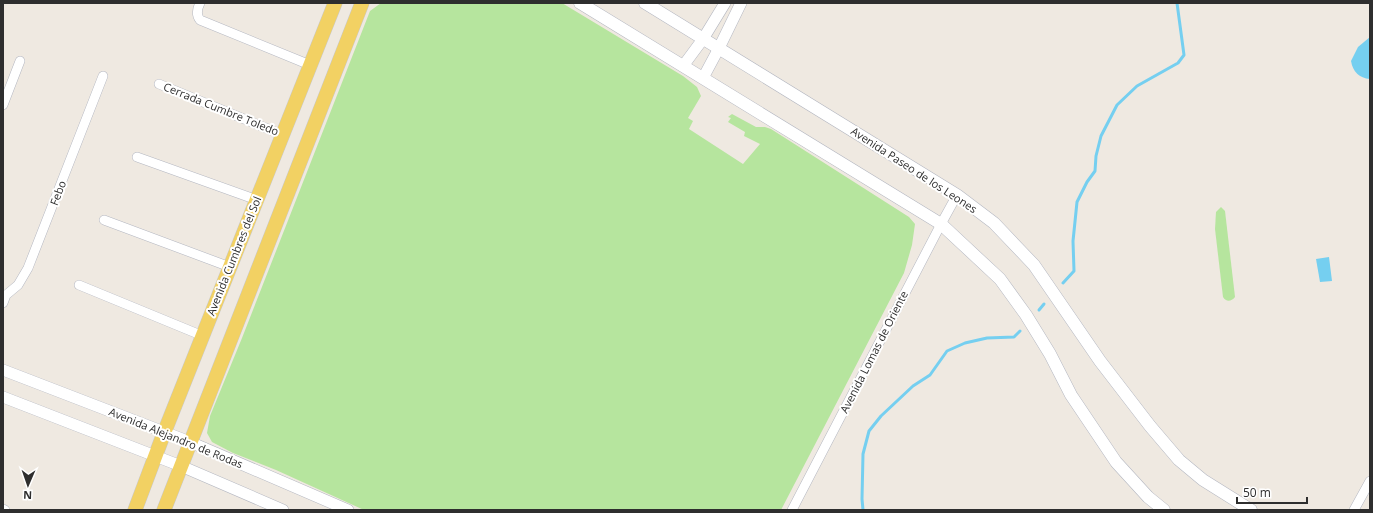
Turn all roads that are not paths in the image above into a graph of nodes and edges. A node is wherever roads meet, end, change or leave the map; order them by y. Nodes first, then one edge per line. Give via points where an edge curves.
1 (335, 3) edge
2 (362, 3) edge
3 (580, 3) edge
4 (645, 3) edge
5 (724, 3) edge
6 (737, 4) edge
7 (199, 7) edge
8 (703, 38) junction
9 (719, 48) junction
10 (20, 61) dead end
11 (310, 65) junction
12 (683, 66) junction
13 (103, 76) dead end
14 (703, 78) junction
15 (159, 84) dead end
16 (3, 105) edge
17 (283, 135) junction
18 (137, 157) dead end
19 (957, 196) junction
20 (257, 200) junction
21 (104, 220) dead end
22 (941, 224) junction
23 (230, 267) junction
24 (79, 285) dead end
25 (4, 298) edge
26 (202, 336) junction
27 (3, 370) edge
28 (3, 397) edge
29 (164, 433) junction
30 (190, 442) junction
31 (155, 456) junction
32 (181, 466) junction
33 (1370, 481) edge
34 (344, 509) edge
35 (135, 510) edge
36 (164, 510) edge
37 (283, 510) edge
38 (792, 510) edge
39 (1164, 510) edge
40 (1251, 510) edge
41 (1354, 510) edge

1 - 11 main road, Avenida Cumbres del Sol
2 - 30 main road
3 - 12 main road
4 - 8 main road, Avenida Paseo de los Leones
5 - 8 street
6 - 9 street
7 - 11 street via 200,20
8 - 9 main road, Avenida Paseo de los Leones
8 - 12 street
9 - 14 street
9 - 19 main road, Avenida Paseo de los Leones
10 - 16 street
11 - 17 main road, Avenida Cumbres del Sol
12 - 14 main road
13 - 25 street, Febo via 28,268 18,285
14 - 22 main road
15 - 17 street, Cerrada Cumbre Toledo
17 - 20 main road, Avenida Cumbres del Sol
18 - 20 street
19 - 22 street, Avenida Lomas de Oriente
19 - 40 main road, Avenida Paseo de los Leones via 994,223 1034,265 1100,361 1179,460 1203,480
20 - 23 main road, Avenida Cumbres del Sol
21 - 23 street
22 - 38 street, Avenida Lomas de Oriente
22 - 39 main road via 1000,279 1030,322 1071,395 1116,462 1148,497
23 - 26 main road, Avenida Cumbres del Sol
24 - 26 street
26 - 29 main road, Avenida Cumbres del Sol
27 - 29 street, Avenida Alejandro de Rodas
28 - 31 street
29 - 30 street, Avenida Alejandro de Rodas
29 - 31 main road, Avenida Cumbres del Sol
30 - 32 main road
30 - 34 street, Avenida Alejandro de Rodas
31 - 32 street
31 - 35 main road, Avenida Cumbres del Sol
32 - 36 main road
32 - 37 street
33 - 41 street

